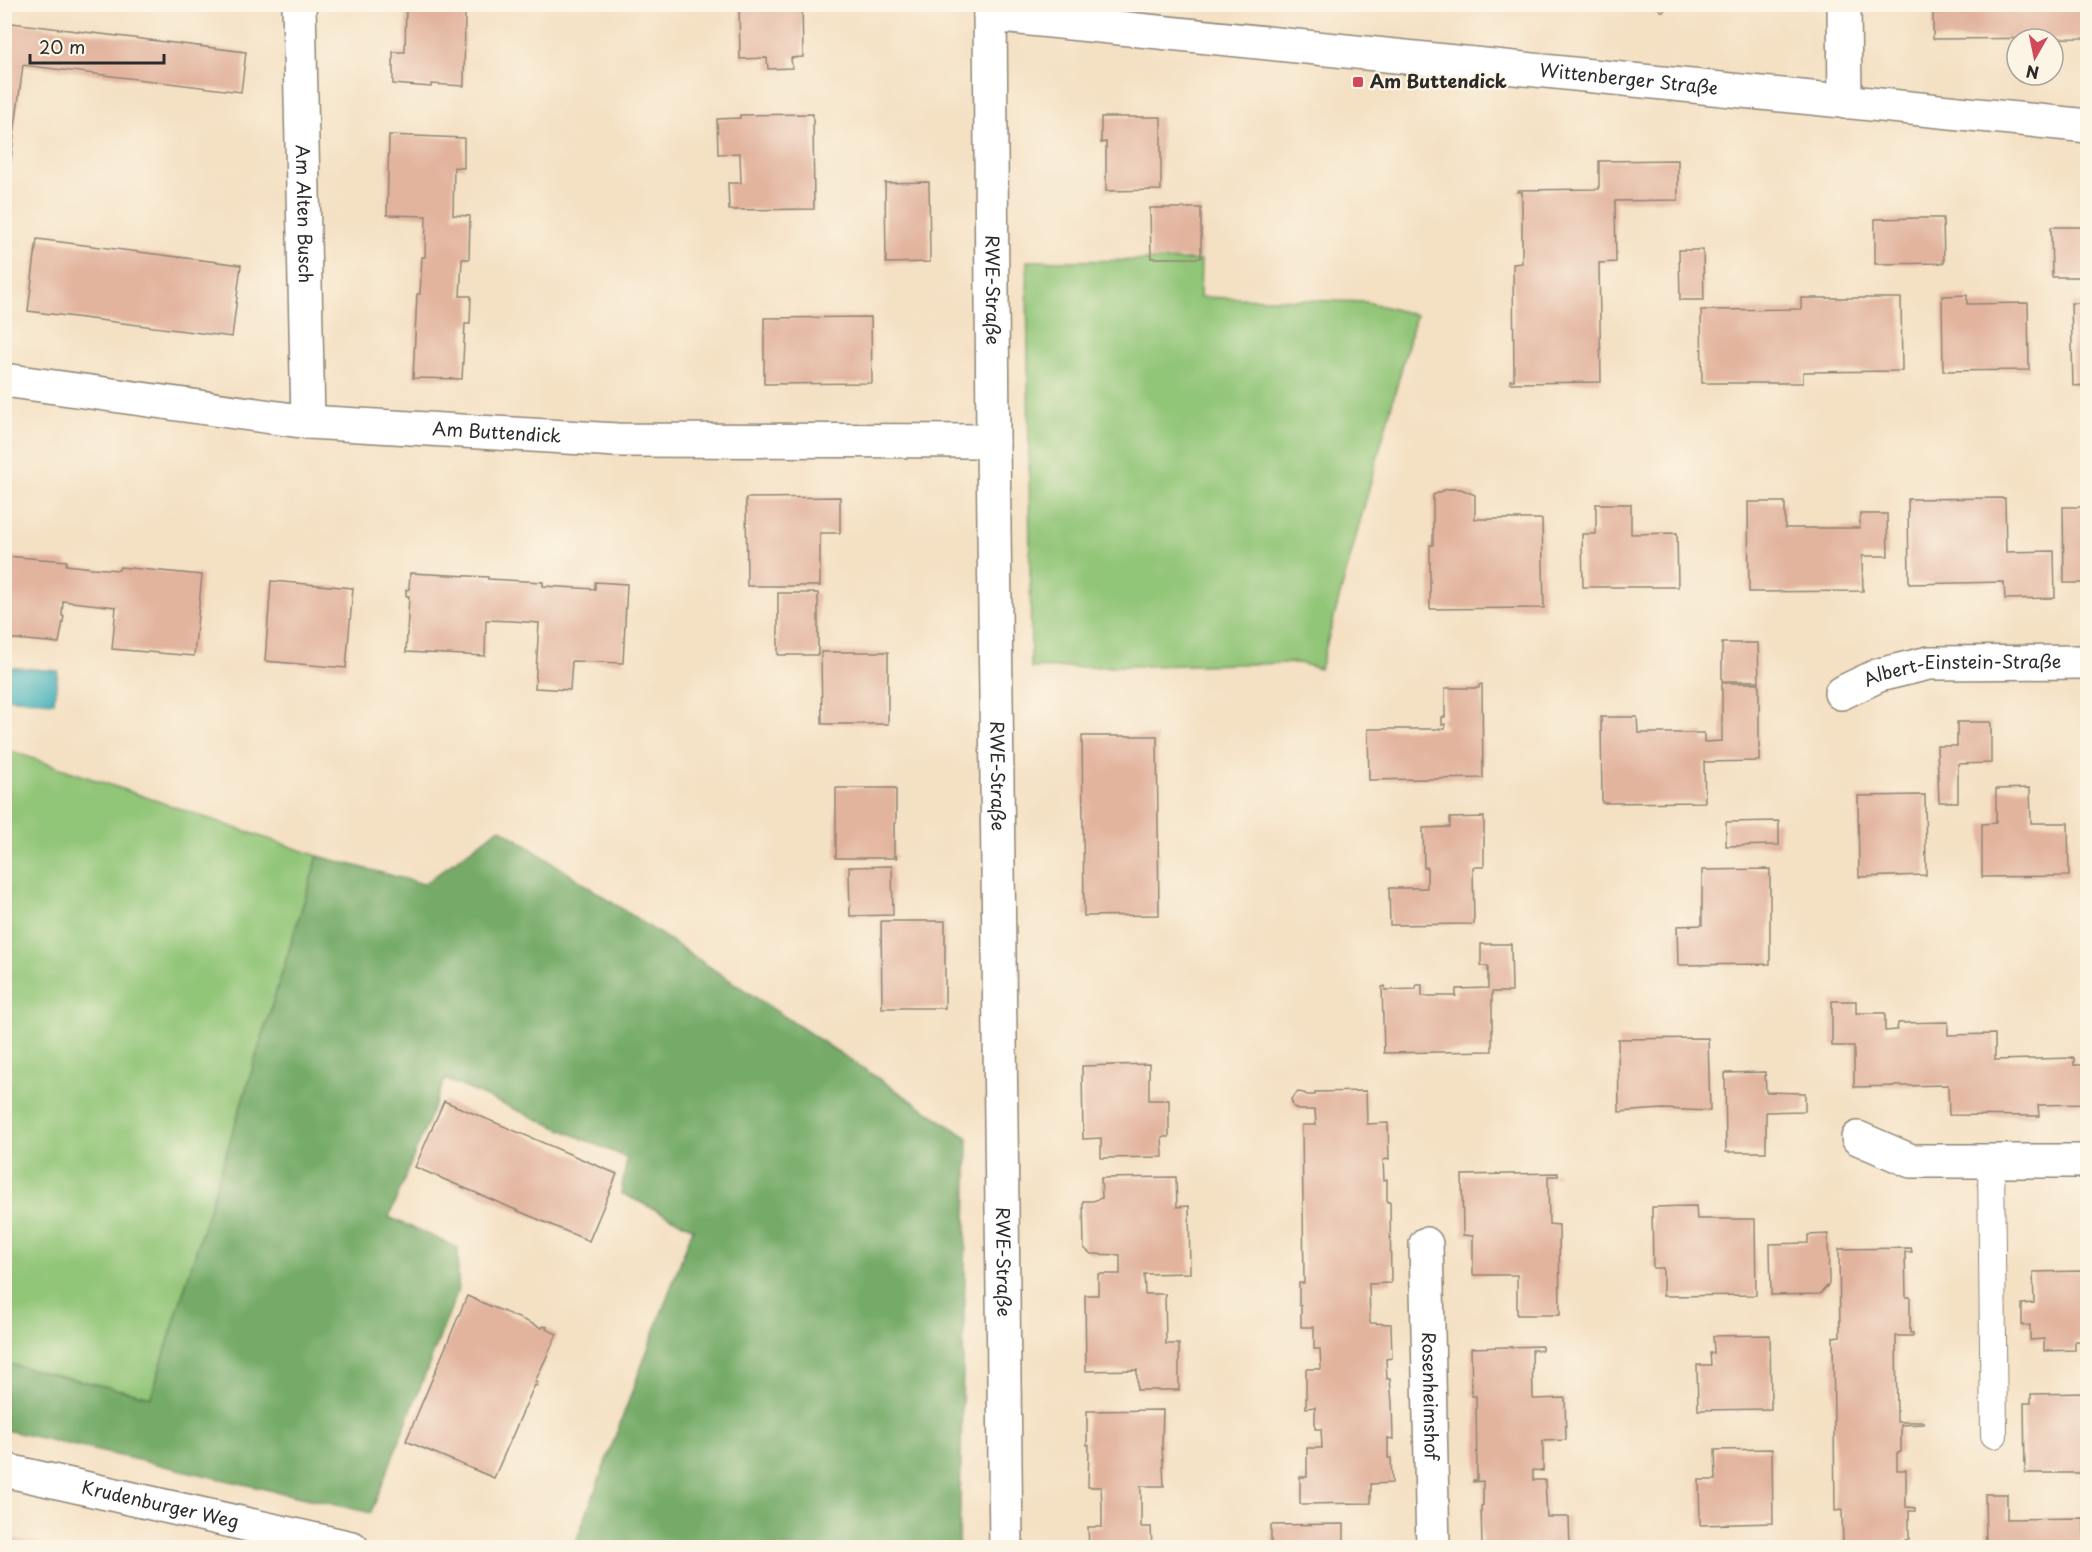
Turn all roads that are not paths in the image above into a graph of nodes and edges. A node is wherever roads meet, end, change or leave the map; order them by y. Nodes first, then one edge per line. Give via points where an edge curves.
1 (299, 4) edge
2 (1844, 4) edge
3 (990, 10) edge
4 (1845, 102) junction
5 (2088, 126) edge
6 (4, 380) edge
7 (308, 422) junction
8 (993, 441) junction
9 (2088, 662) edge
10 (1840, 693) dead end
11 (1858, 1138) dead end
12 (2088, 1161) edge
13 (1991, 1162) junction
14 (1426, 1244) dead end
15 (1994, 1435) dead end
16 (4, 1470) edge
17 (352, 1548) edge
18 (1006, 1548) edge
19 (1433, 1548) edge

1 - 7 street, Am Alten Busch
2 - 4 street
3 - 4 street, Wittenberger Straße
3 - 8 street, RWE-Straße
4 - 5 street, Wittenberger Straße
6 - 7 street, Am Buttendick
7 - 8 street, Am Buttendick via 617,440
8 - 18 street, RWE-Straße
9 - 10 street, Albert-Einstein-Straße via 1929,663 1879,675
11 - 13 street via 1911,1161
12 - 13 street
13 - 15 lane
14 - 19 street, Rosenheimshof
16 - 17 street, Krudenburger Weg

